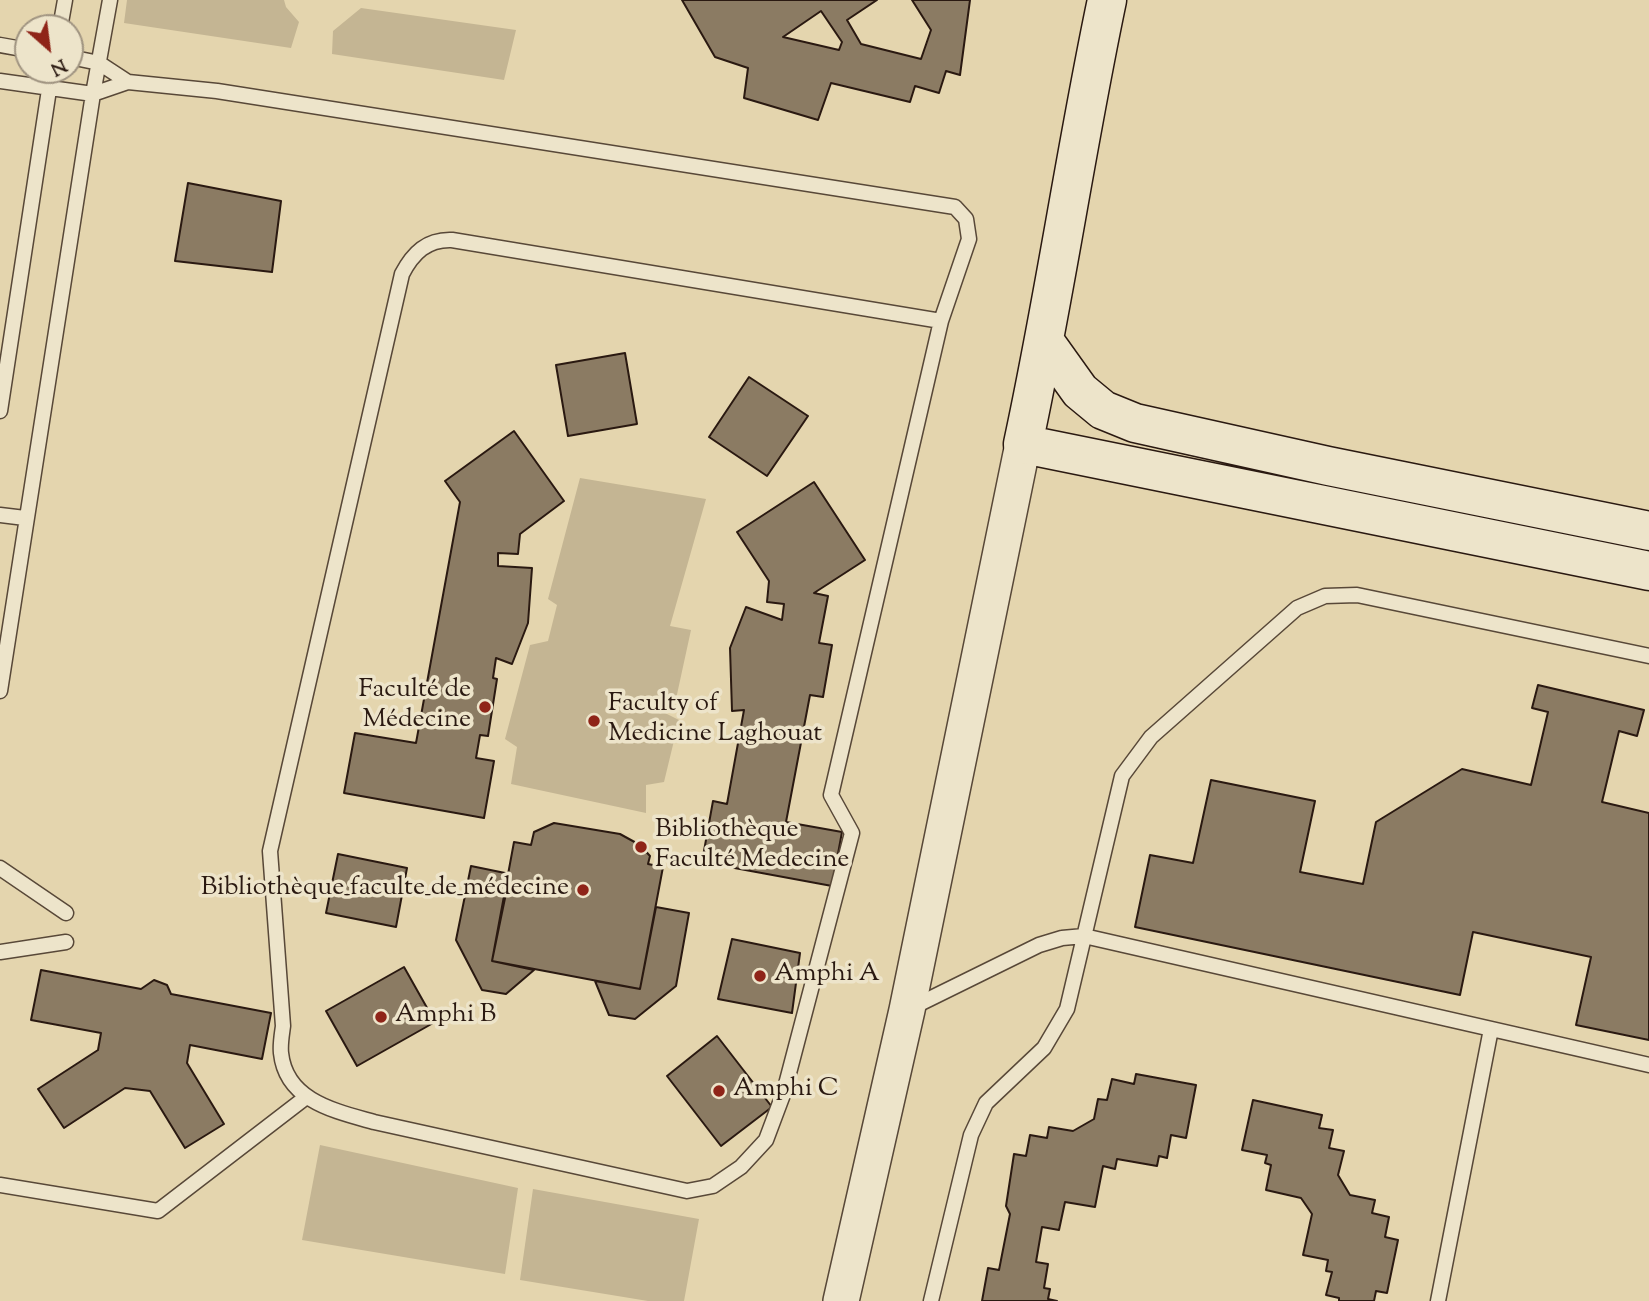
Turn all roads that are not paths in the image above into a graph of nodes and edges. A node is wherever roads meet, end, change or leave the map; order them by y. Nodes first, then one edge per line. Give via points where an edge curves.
1 (110, 0) edge
2 (1107, 0) edge
3 (84, 60) edge
4 (99, 63) junction
5 (0, 81) edge
6 (128, 82) junction
7 (50, 84) edge
8 (49, 87) junction
9 (93, 94) junction
10 (941, 321) junction
11 (1045, 342) junction
12 (0, 411) edge
13 (1023, 443) junction
14 (0, 515) edge
15 (25, 518) junction
16 (1649, 531) edge
17 (1649, 571) edge
18 (1649, 656) edge
19 (0, 691) edge
20 (0, 867) edge
21 (66, 913) dead end
22 (1084, 936) junction
23 (66, 942) dead end
24 (0, 952) edge
25 (906, 1010) junction
26 (1491, 1028) junction
27 (1649, 1065) edge
28 (305, 1098) junction
29 (0, 1185) edge
30 (841, 1301) edge
31 (931, 1301) edge
32 (1438, 1301) edge

1 - 4 lane
2 - 11 main road
3 - 4 lane
4 - 6 lane
4 - 9 lane
5 - 8 lane
6 - 9 lane
6 - 10 lane via 956,207 965,219 969,239
7 - 8 lane
8 - 9 lane
8 - 12 lane
9 - 15 lane
10 - 28 lane via 831,795 852,833 784,1092 766,1140 741,1167 713,1186 687,1191 374,1122
10 - 28 lane via 452,240 437,239 410,260 402,274 270,851 283,1026 280,1051 285,1073
11 - 13 main road
11 - 16 main road via 1080,391 1103,410 1135,422
13 - 17 main road
13 - 25 street
14 - 15 lane
15 - 19 lane
18 - 22 lane via 1357,595 1325,596 1297,608 1151,737 1122,776
20 - 21 lane
22 - 25 lane via 1039,945
22 - 26 lane
22 - 31 lane via 1067,1009 1044,1048 986,1103 971,1135
23 - 24 lane
25 - 30 street
26 - 27 lane
26 - 32 lane
28 - 29 lane via 158,1211

